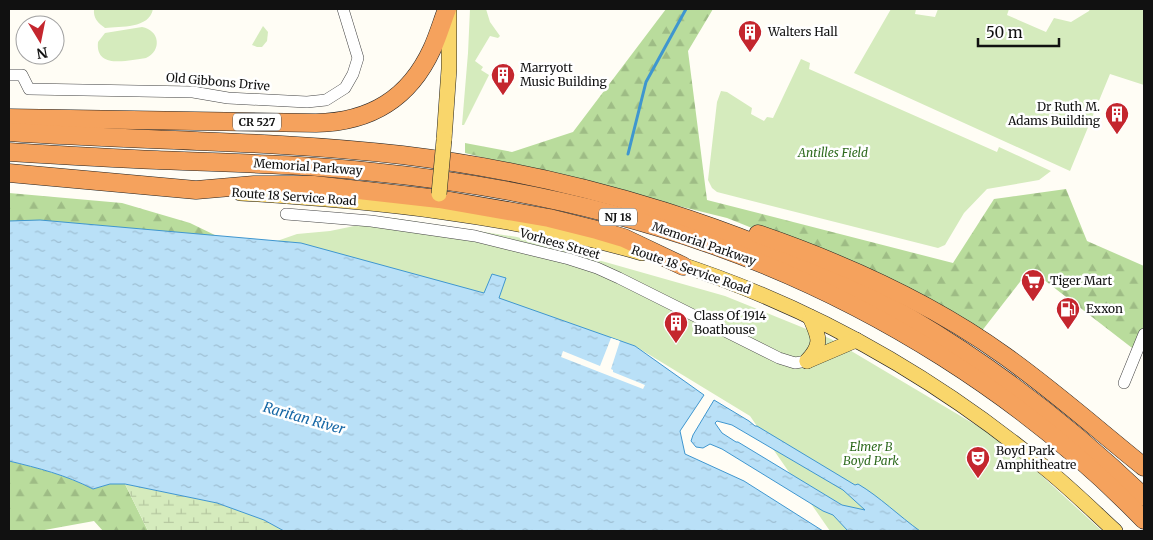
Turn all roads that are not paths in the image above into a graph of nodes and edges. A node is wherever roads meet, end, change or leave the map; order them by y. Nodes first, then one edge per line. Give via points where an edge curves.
1 (343, 9) edge
2 (448, 9) edge
3 (9, 75) edge
4 (9, 118) edge
5 (9, 132) edge
6 (9, 152) edge
7 (9, 173) edge
8 (580, 187) junction
9 (196, 190) junction
10 (439, 196) junction
11 (286, 214) dead end
12 (683, 266) junction
13 (810, 317) junction
14 (1144, 334) edge
15 (856, 340) junction
16 (807, 361) junction
17 (1124, 383) dead end
18 (1119, 446) junction
19 (1144, 467) edge
20 (1144, 474) edge
21 (1144, 497) edge
22 (1144, 520) edge
23 (1115, 531) edge

1 - 3 street, Old Gibbons Drive via 358,58 345,88 326,100 228,98 194,92 29,89 22,76
2 - 4 highway, CR 527 via 433,48 415,79 381,108 352,120 306,123
2 - 10 main road, bridge via 449,69
5 - 8 highway, Memorial Parkway / NJ 18 via 382,153 496,169
6 - 22 highway, Memorial Parkway / NJ 18 via 398,174 548,200 702,242 775,270 846,303 946,360 1011,404 1063,445
7 - 9 highway
8 - 18 highway via 644,198 714,219 816,255 890,288 946,318 1004,355
8 - 21 highway, Memorial Parkway / NJ 18 via 748,241 818,271 893,309 974,359 1041,407
9 - 10 highway via 307,185
9 - 12 main road, Route 18 Service Road via 343,200 466,215 557,231 628,248
10 - 12 highway via 598,230 624,238
11 - 16 street, Vorhees Street via 371,221 476,236 569,260 619,278 779,358 795,363
12 - 13 main road, Route 18 Service Road via 762,295
13 - 15 main road, Route 18 Service Road
13 - 16 main road via 819,342
14 - 17 street
15 - 16 main road
15 - 23 main road, Route 18 Service Road via 915,374 991,425 1041,464
18 - 19 highway
18 - 20 highway

